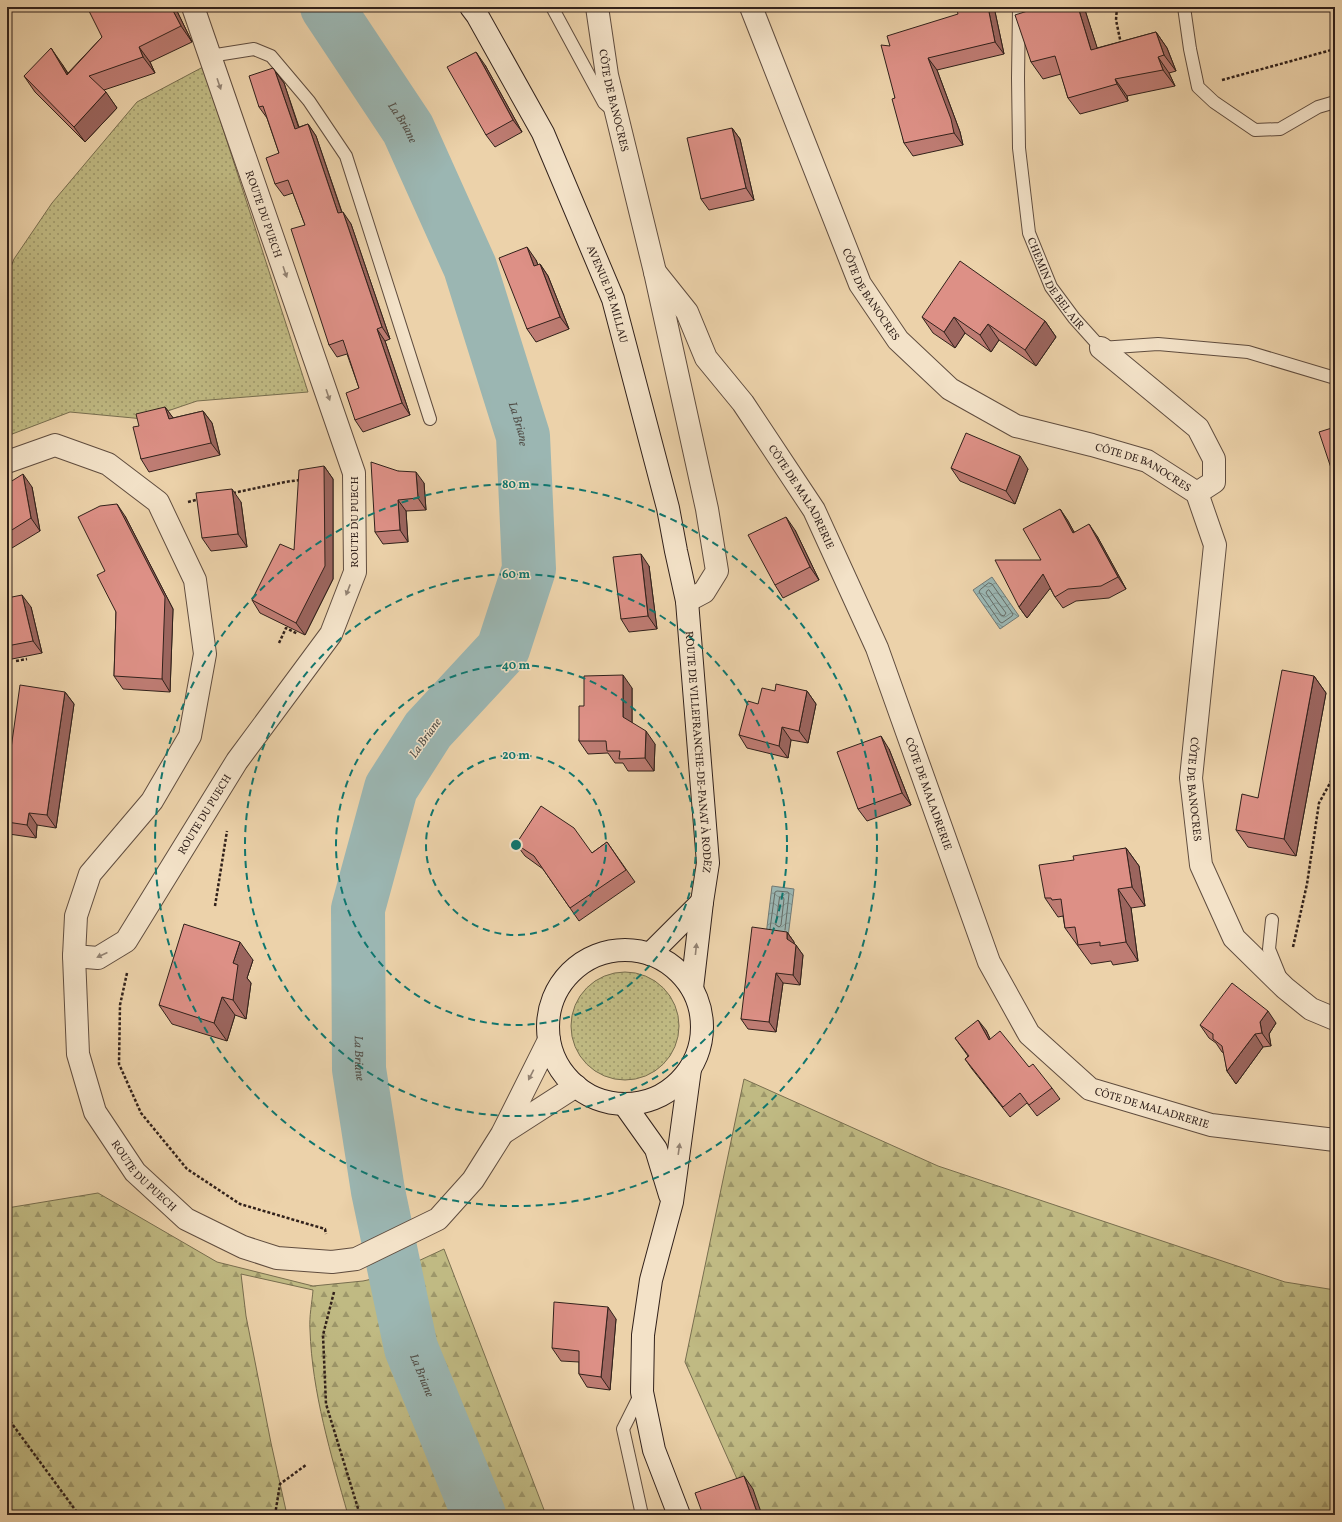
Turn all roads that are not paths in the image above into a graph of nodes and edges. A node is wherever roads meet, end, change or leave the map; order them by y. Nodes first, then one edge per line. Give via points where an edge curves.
1 (193, 7) edge
2 (471, 7) edge
3 (552, 7) edge
4 (597, 7) edge
5 (751, 7) edge
6 (1019, 7) edge
7 (1184, 7) edge
8 (210, 56) junction
9 (1335, 102) edge
10 (616, 113) junction
11 (655, 272) junction
12 (1101, 348) junction
13 (1335, 378) edge
14 (430, 419) dead end
15 (7, 462) edge
16 (1197, 493) junction
17 (687, 601) junction
18 (702, 902) junction
19 (1272, 920) dead end
20 (650, 954) junction
21 (74, 956) junction
22 (692, 988) junction
23 (1285, 988) junction
24 (1335, 1018) edge
25 (549, 1040) junction
26 (690, 1069) junction
27 (576, 1086) junction
28 (624, 1104) junction
29 (502, 1134) junction
30 (1335, 1140) edge
31 (672, 1202) junction
32 (642, 1392) junction
33 (642, 1515) edge
34 (679, 1515) edge

1 - 8 street, ROUTE DU PUECH
2 - 17 street, AVENUE DE MILLAU via 543,133 613,299 668,508
3 - 10 lane via 604,103
4 - 10 street, CÔTE DE BANOCRES
5 - 16 street, CÔTE DE BANOCRES via 860,284 898,340 950,390 1016,426 1147,462
6 - 12 lane, CHEMIN DE BEL AIR via 1019,148 1029,233 1051,287
7 - 9 lane via 1198,87 1214,102 1255,130 1280,129 1318,107
8 - 14 lane via 254,49 271,56 309,100 346,156
8 -> 21 street, ROUTE DU PUECH via 354,473 355,572 331,634 237,761 126,941 98,958
10 - 11 street, CÔTE DE BANOCRES
11 - 17 street, CÔTE DE BANOCRES via 707,509 717,571 704,592
11 - 30 street, CÔTE DE MALADRERIE via 687,312 706,358 743,403 814,510 877,648 990,962 1029,1034 1090,1090 1211,1125
12 - 13 lane via 1158,344 1248,352
12 - 16 street, CHEMIN DE BEL AIR via 1198,428 1214,459 1214,482
15 - 21 street, ROUTE DU PUECH via 54,445 108,464 158,502 195,580 204,654 190,736 152,801 90,874 76,916
16 - 23 street, CÔTE DE BANOCRES via 1215,545 1191,778 1200,865 1234,938
17 - 18 street, ROUTE DE VILLEFRANCHE-DE-PANAT À RODEZ via 708,863
18 - 20 street
22 -> 18 street, ROUTE DE VILLEFRANCHE-DE-PANAT À RODEZ
19 - 23 lane via 1269,950
20 - 22 street via 667,962 681,973
20 - 25 street via 624,950 598,954 575,968 558,988 549,1014
21 - 29 street, ROUTE DU PUECH via 78,1054 95,1112 135,1172 186,1219 243,1247 277,1258 332,1262 356,1259 438,1219 473,1180
22 - 26 street via 700,1008 703,1029 700,1050
23 - 24 street, CÔTE DE BANOCRES via 1311,1009
25 - 27 street via 554,1057 563,1073
25 -> 29 street
26 - 28 street via 673,1088 650,1100
31 -> 26 street
27 - 28 street via 598,1099
27 - 29 street
28 - 31 street via 656,1149
31 - 32 street via 651,1280 643,1334
32 - 33 lane via 623,1429
32 - 34 street via 654,1450

